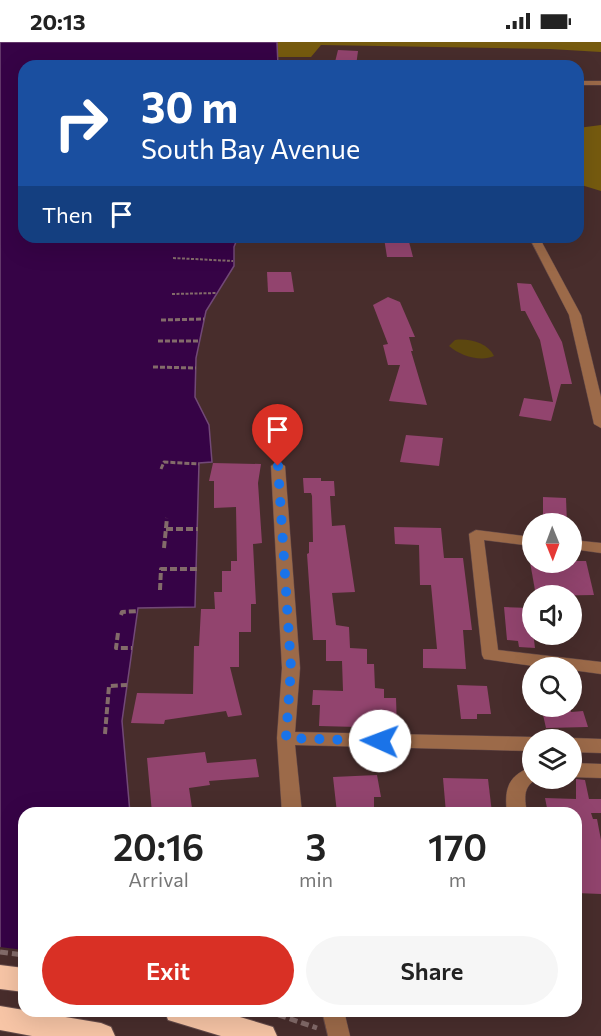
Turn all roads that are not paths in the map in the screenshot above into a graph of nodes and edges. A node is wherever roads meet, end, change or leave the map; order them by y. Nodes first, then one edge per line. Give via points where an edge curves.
1 (584, 83) edge
2 (601, 83) edge
3 (537, 243) edge
4 (601, 424) edge
5 (278, 466) dead end
6 (522, 540) edge
7 (582, 546) edge
8 (601, 548) edge
9 (601, 668) edge
10 (286, 738) junction
11 (522, 744) edge
12 (582, 745) edge
13 (601, 746) edge
14 (582, 771) edge
15 (601, 771) edge
16 (522, 779) edge
17 (291, 807) edge
18 (517, 807) edge
19 (0, 977) edge
20 (18, 979) edge
21 (198, 1017) edge
22 (0, 1018) edge
23 (101, 1036) edge
24 (263, 1036) edge

1 - 2 street
3 - 4 street via 575,315
5 - 10 street via 291,668
6 - 9 street via 476,534 490,656
7 - 8 street
10 - 11 street
10 - 17 street
12 - 13 street
14 - 15 street
16 - 18 street via 516,792
19 - 20 highway
21 - 24 highway
22 - 23 highway

